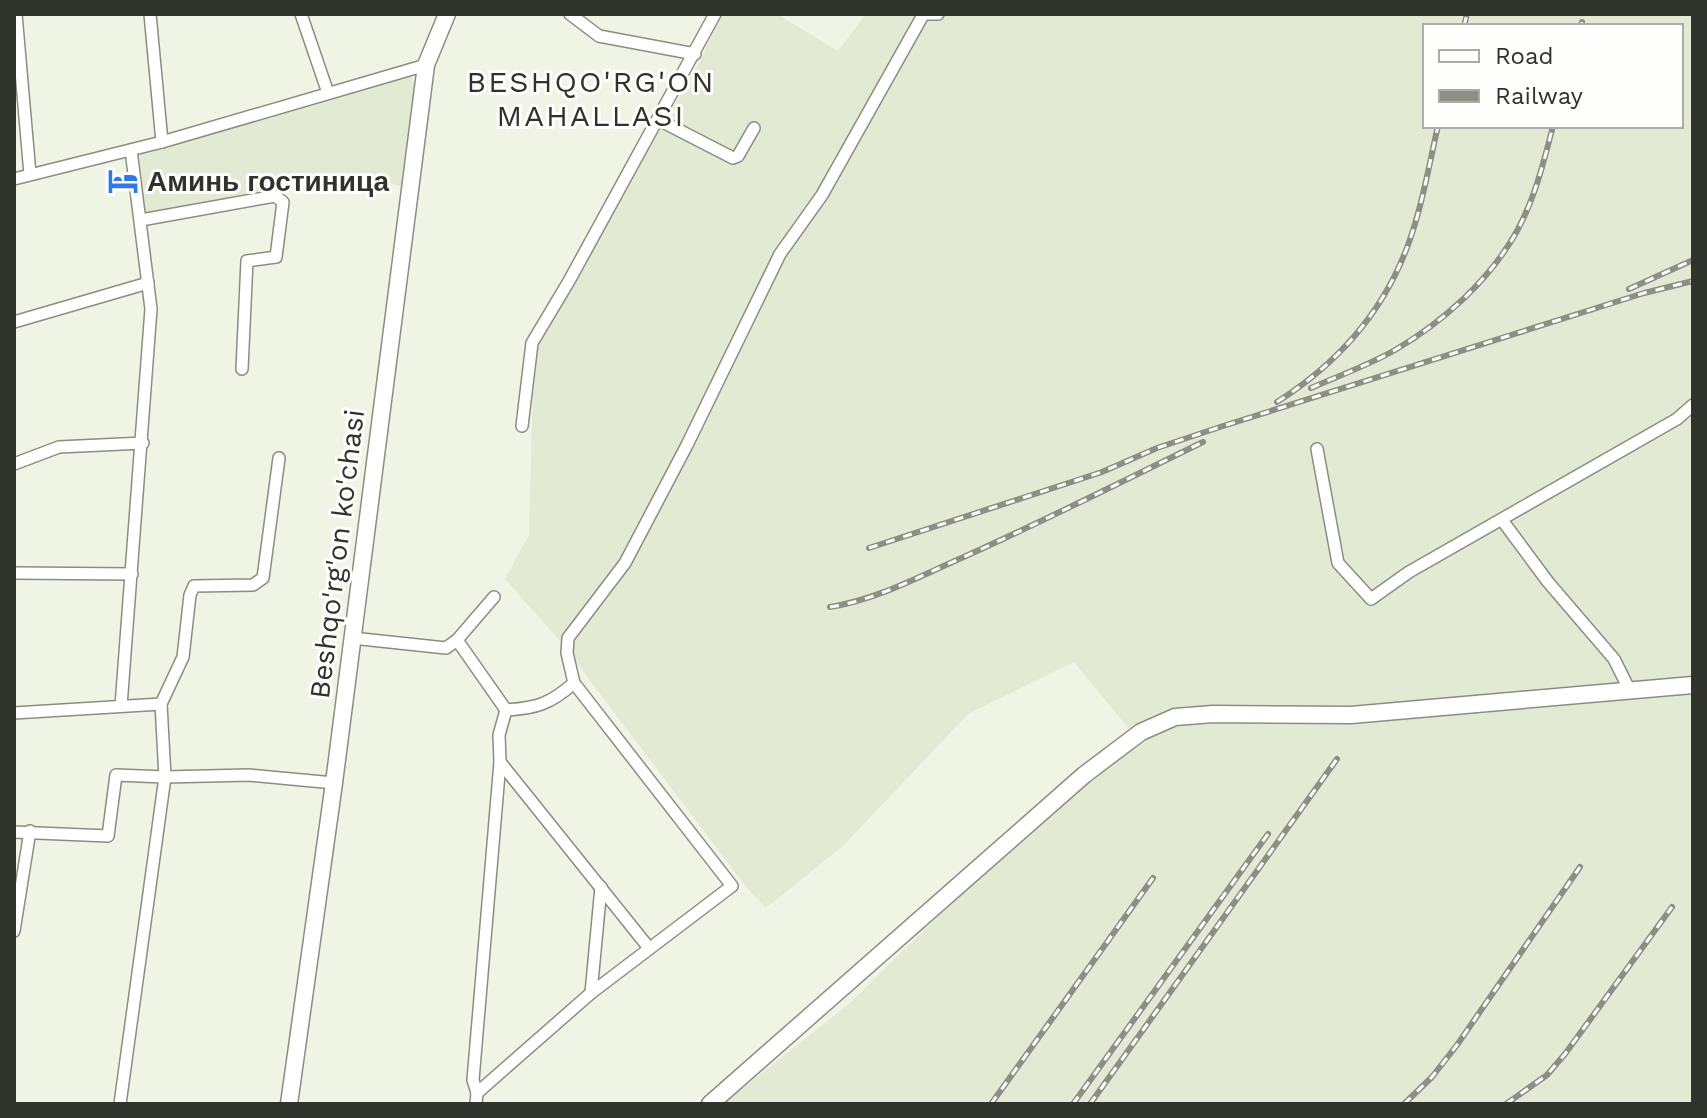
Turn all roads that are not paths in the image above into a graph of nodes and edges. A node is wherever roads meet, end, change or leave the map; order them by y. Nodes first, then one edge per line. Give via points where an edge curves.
1 (16, 14) edge
2 (150, 14) edge
3 (301, 14) edge
4 (447, 14) edge
5 (570, 14) edge
6 (715, 14) edge
7 (938, 14) edge
8 (923, 15) edge
9 (695, 54) junction
10 (426, 65) junction
11 (328, 93) junction
12 (659, 120) junction
13 (754, 128) dead end
14 (162, 142) junction
15 (131, 150) junction
16 (30, 174) junction
17 (14, 179) edge
18 (141, 220) junction
19 (148, 283) junction
20 (14, 322) edge
21 (242, 369) dead end
22 (1693, 405) edge
23 (522, 426) dead end
24 (143, 443) junction
25 (1317, 449) dead end
26 (279, 458) dead end
27 (14, 464) edge
28 (1502, 520) junction
29 (14, 573) edge
30 (132, 574) junction
31 (494, 597) dead end
32 (352, 638) junction
33 (457, 640) junction
34 (574, 683) junction
35 (1693, 685) edge
36 (1629, 689) junction
37 (161, 704) junction
38 (121, 706) junction
39 (506, 710) junction
40 (14, 713) edge
41 (500, 762) junction
42 (165, 777) junction
43 (334, 783) junction
44 (30, 831) junction
45 (14, 832) edge
46 (601, 887) junction
47 (14, 931) edge
48 (649, 948) junction
49 (591, 993) junction
50 (476, 1098) edge
51 (120, 1104) edge
52 (289, 1104) edge
53 (710, 1104) edge

1 - 16 street
2 - 14 street
3 - 11 street
4 - 10 street, Beshqo'rg'on ko'chasi
5 - 9 street via 599,36
6 - 9 street
7 - 8 street
8 - 34 street via 822,195 780,254 625,563 568,638
9 - 12 street
10 - 11 street
10 - 32 street, Beshqo'rg'on ko'chasi
11 - 14 street
12 - 13 street via 733,158
12 - 23 street via 532,343
14 - 15 street
15 - 16 street
15 - 18 street
16 - 17 street
18 - 19 street
18 - 21 street via 275,196 283,202 276,257 247,261
19 - 20 street
19 - 24 street
22 - 28 street
24 - 27 street via 59,447
24 - 30 street
25 - 28 street via 1338,563 1371,599
26 - 37 street via 263,578 253,585 194,586 183,657
28 - 36 street via 1614,659
29 - 30 street
30 - 38 street
31 - 33 street
32 - 33 street via 446,648
32 - 43 street, Beshqo'rg'on ko'chasi
33 - 39 street
34 - 39 street via 539,708
34 - 48 street via 732,886
35 - 36 street
36 - 53 street via 1351,715 1213,714 1157,723 1084,775
37 - 38 street
37 - 42 street
38 - 40 street
39 - 41 street via 499,735
41 - 46 street
41 - 50 street via 473,1080
42 - 43 street via 249,775
42 - 44 street via 116,775 108,836
42 - 51 street
43 - 52 street, Beshqo'rg'on ko'chasi
44 - 45 street
44 - 47 street
46 - 48 street
46 - 49 street
48 - 49 street
49 - 50 street

